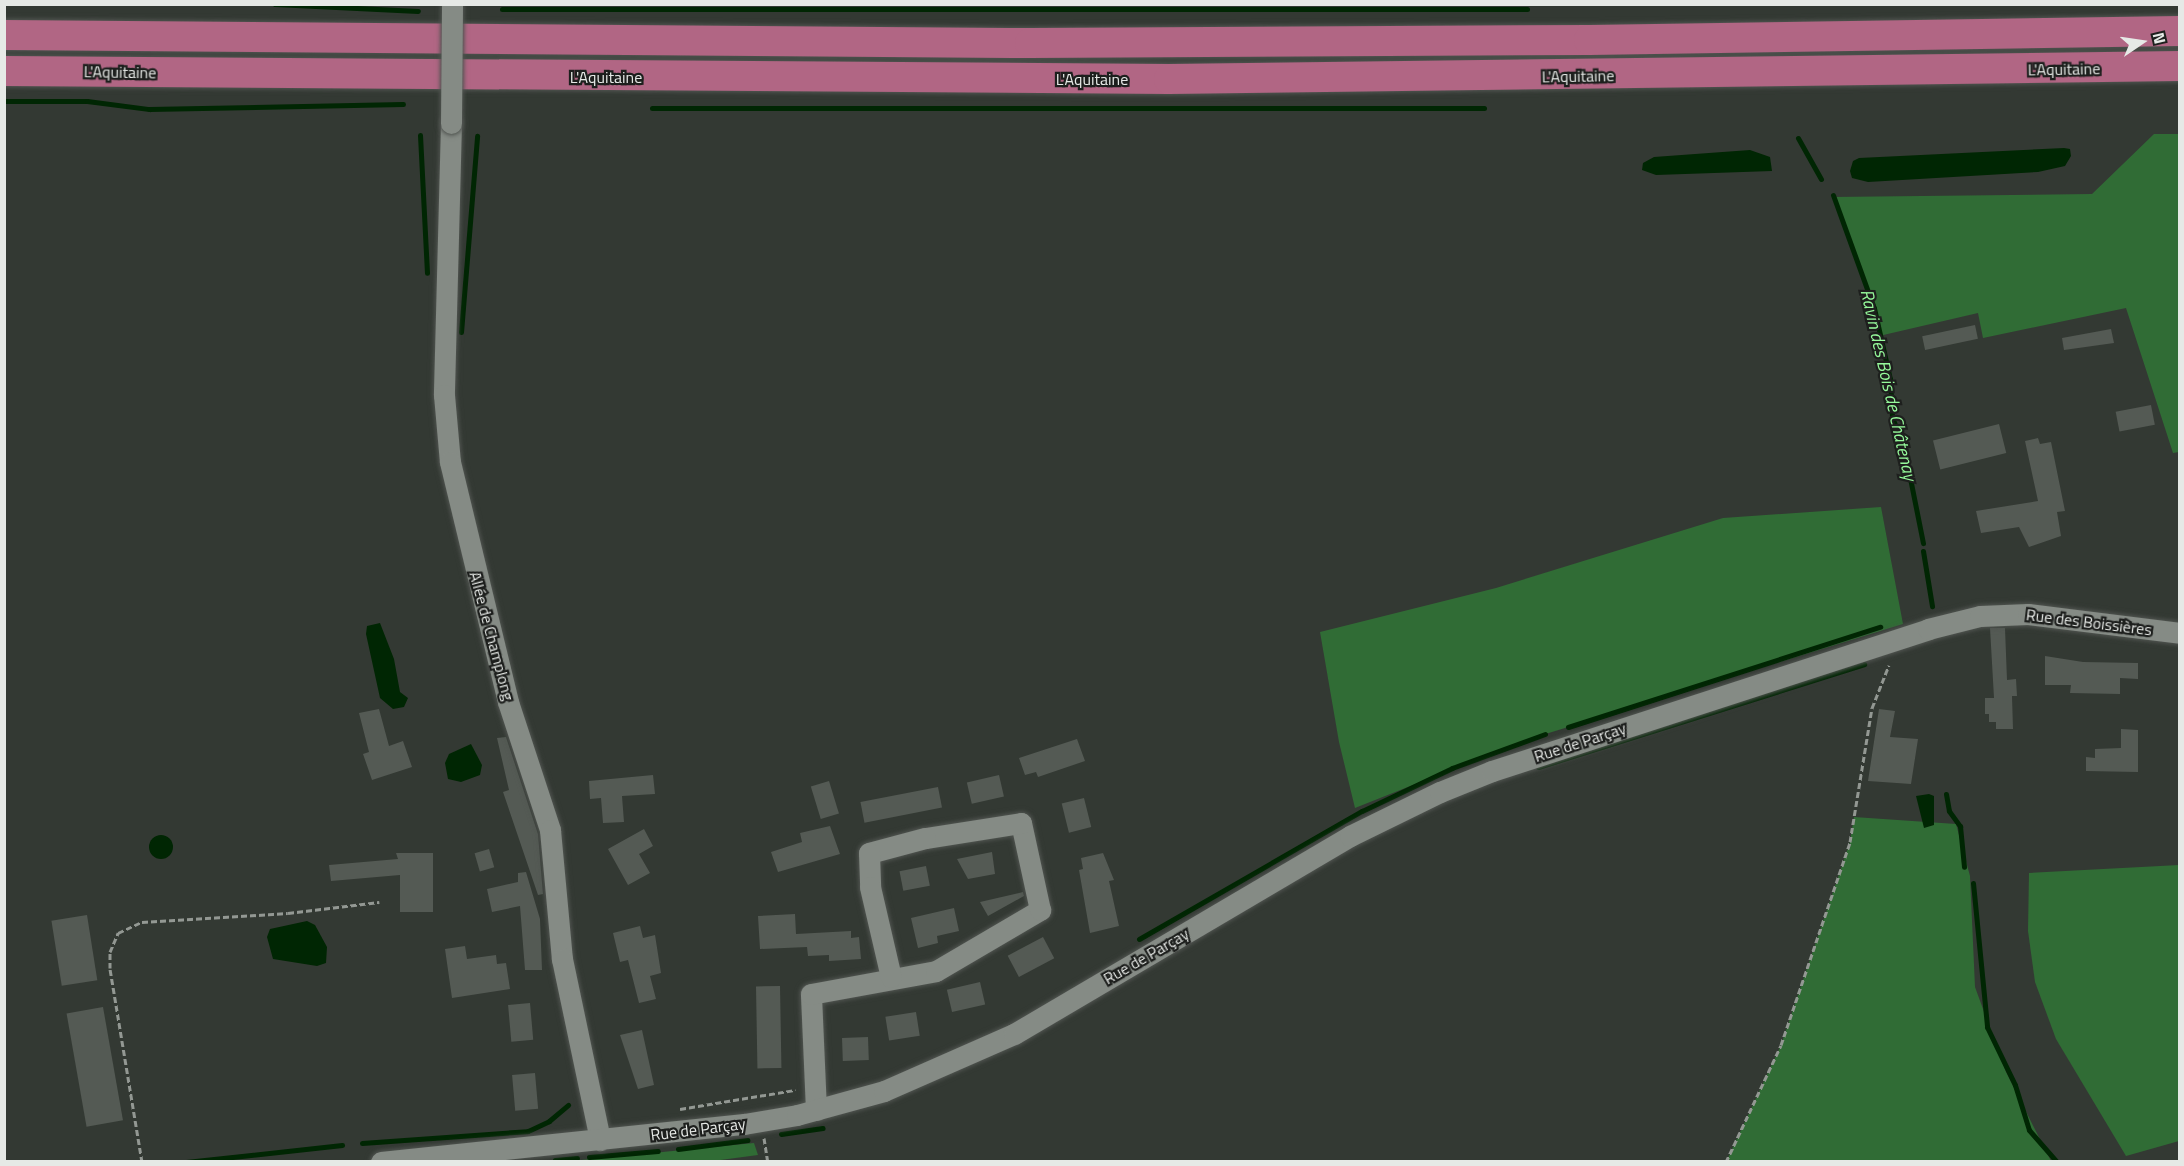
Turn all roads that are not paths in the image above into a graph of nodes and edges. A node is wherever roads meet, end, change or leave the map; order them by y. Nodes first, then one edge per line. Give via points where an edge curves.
1 (452, 4) edge
2 (2180, 31) edge
3 (4, 35) edge
4 (2180, 66) edge
5 (4, 71) edge
6 (2180, 633) edge
7 (1883, 643) joint
8 (891, 977) junction
9 (816, 1110) junction
10 (600, 1140) junction
11 (381, 1161) edge

1 - 10 street, Allée de Champlong, bridge via 444,395 450,462 508,702 550,830 562,959
2 - 3 highway via 1065,43
4 - 5 highway, L'Aquitaine via 1169,79
6 - 7 street, Rue des Boissières via 2028,614 1980,616
7 - 9 street, Rue de Parçay via 1440,792 1350,836 987,1047 894,1087
8 - 8 street via 909,978 936,971 1040,910 1021,823 925,838 869,853 870,887
8 - 9 street via 812,994
9 - 10 street, Rue de Parçay via 744,1124
10 - 11 street, Rue de Parçay

